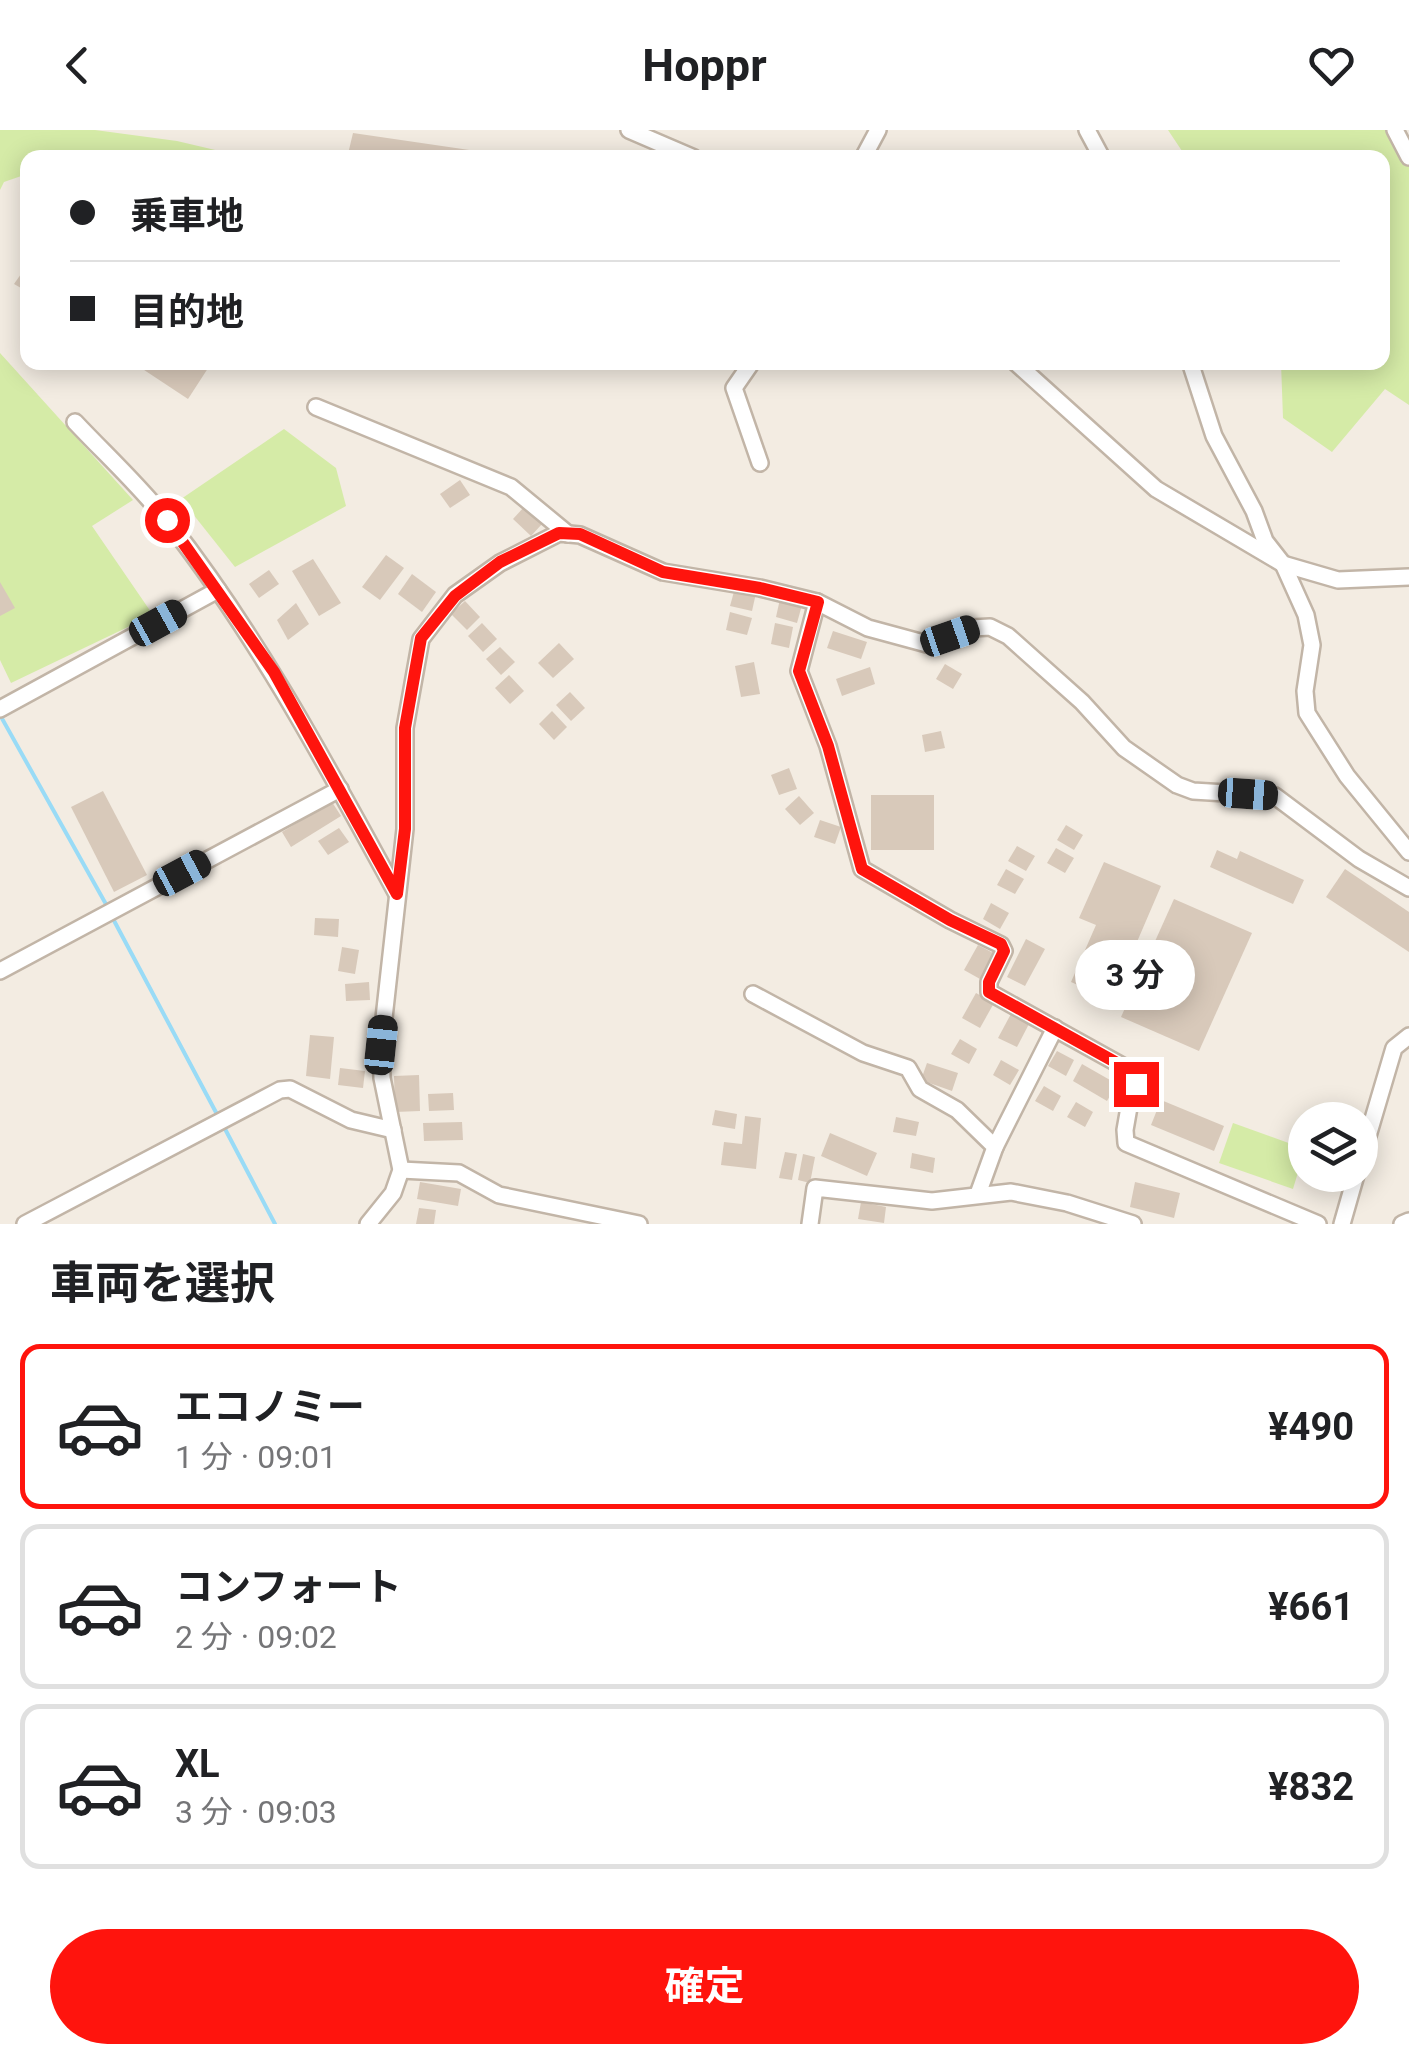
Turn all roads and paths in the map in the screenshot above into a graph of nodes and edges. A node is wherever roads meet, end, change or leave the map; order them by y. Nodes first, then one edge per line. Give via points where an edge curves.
1 (628, 130) edge
2 (1395, 130) edge
3 (675, 150) edge
4 (1409, 157) edge
5 (746, 370) edge
6 (1025, 370) edge
7 (1193, 370) edge
8 (316, 407) dead end
9 (75, 422) dead end
10 (760, 463) dead end
11 (568, 534) junction
12 (1283, 564) junction
13 (1409, 576) edge
14 (218, 590) junction
15 (818, 602) junction
16 (3, 707) edge
17 (340, 789) junction
18 (1409, 852) edge
19 (1409, 888) edge
20 (397, 894) junction
21 (0, 971) edge
22 (753, 994) dead end
23 (1055, 1028) junction
24 (1409, 1036) edge
25 (1378, 1102) edge
26 (392, 1130) junction
27 (995, 1148) junction
28 (402, 1170) junction
29 (1351, 1192) edge
30 (978, 1194) junction
31 (1409, 1221) edge
32 (26, 1224) edge
33 (368, 1224) edge
34 (638, 1224) edge
35 (810, 1224) edge
36 (1133, 1224) edge
37 (1318, 1224) edge
38 (1342, 1224) edge
39 (1402, 1224) edge

1 - 3 street
2 - 4 street
5 - 10 street via 734,388
6 - 12 street via 1156,489
7 - 12 street via 1214,436
8 - 11 street via 511,486
9 - 14 street via 167,520
11 - 15 street via 663,572
11 - 20 street via 488,571 455,596 421,638 405,728
12 - 13 street via 1338,580
12 - 18 street via 1312,645 1307,714
14 - 16 street
14 - 17 street
15 - 19 street via 868,628 928,644 990,627 1082,702 1124,748 1176,784 1275,796
15 - 23 street via 799,671 862,869 1001,944 989,992
17 - 20 street
17 - 21 street
20 - 26 street via 381,1045
22 - 27 street via 863,1053 908,1068 920,1089 957,1110
23 - 27 street
23 - 37 street via 1135,1073 1126,1143
24 - 25 street via 1394,1048
26 - 28 street
26 - 32 street via 280,1090
27 - 30 street
28 - 33 street via 393,1194
28 - 34 street via 459,1173 498,1195
29 - 38 street
30 - 35 street via 932,1200 815,1188
30 - 36 street via 1068,1202
31 - 39 street

